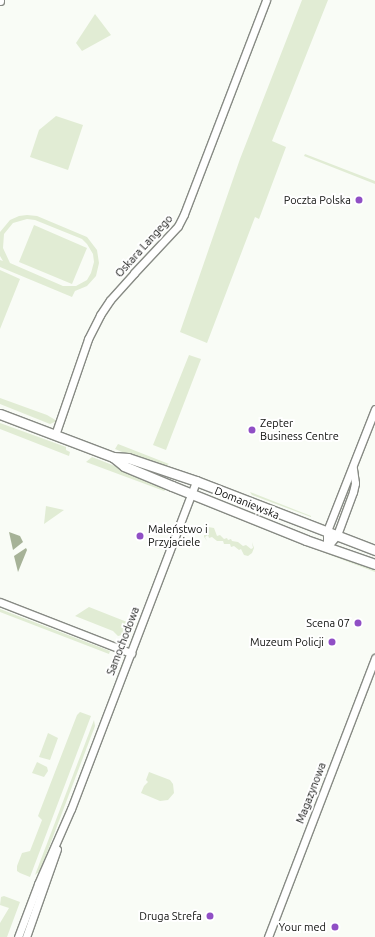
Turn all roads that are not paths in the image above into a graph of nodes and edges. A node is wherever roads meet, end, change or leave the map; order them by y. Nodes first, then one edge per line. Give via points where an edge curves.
1 (266, 0) edge
2 (375, 409) edge
3 (0, 414) edge
4 (55, 434) junction
5 (113, 457) junction
6 (353, 467) junction
7 (196, 481) junction
8 (192, 493) junction
9 (327, 531) junction
10 (337, 535) junction
11 (327, 547) junction
12 (375, 550) edge
13 (375, 564) edge
14 (0, 602) edge
15 (131, 653) junction
16 (375, 658) edge
17 (71, 809) junction
18 (18, 937) edge
19 (26, 937) edge
20 (268, 937) edge

1 - 4 street, Oskara Langego via 184,214 178,226 115,294 99,318 88,340
2 - 6 street
3 - 4 street, Domaniewska
4 - 5 street, Domaniewska
5 - 7 street, Domaniewska via 128,458
5 - 8 street, Domaniewska via 124,466
6 - 9 street
6 - 10 street via 354,488
7 - 8 street, Samochodowa
7 - 9 street, Domaniewska
8 - 11 street, Domaniewska
8 - 15 street, Samochodowa
9 - 10 street, Domaniewska
9 - 11 street
10 - 11 street
10 - 12 street, Domaniewska
11 - 13 street, Domaniewska
14 - 15 street
15 - 17 street, Samochodowa
16 - 20 street, Magazynowa
17 - 18 street, Samochodowa
17 - 19 street, Samochodowa

